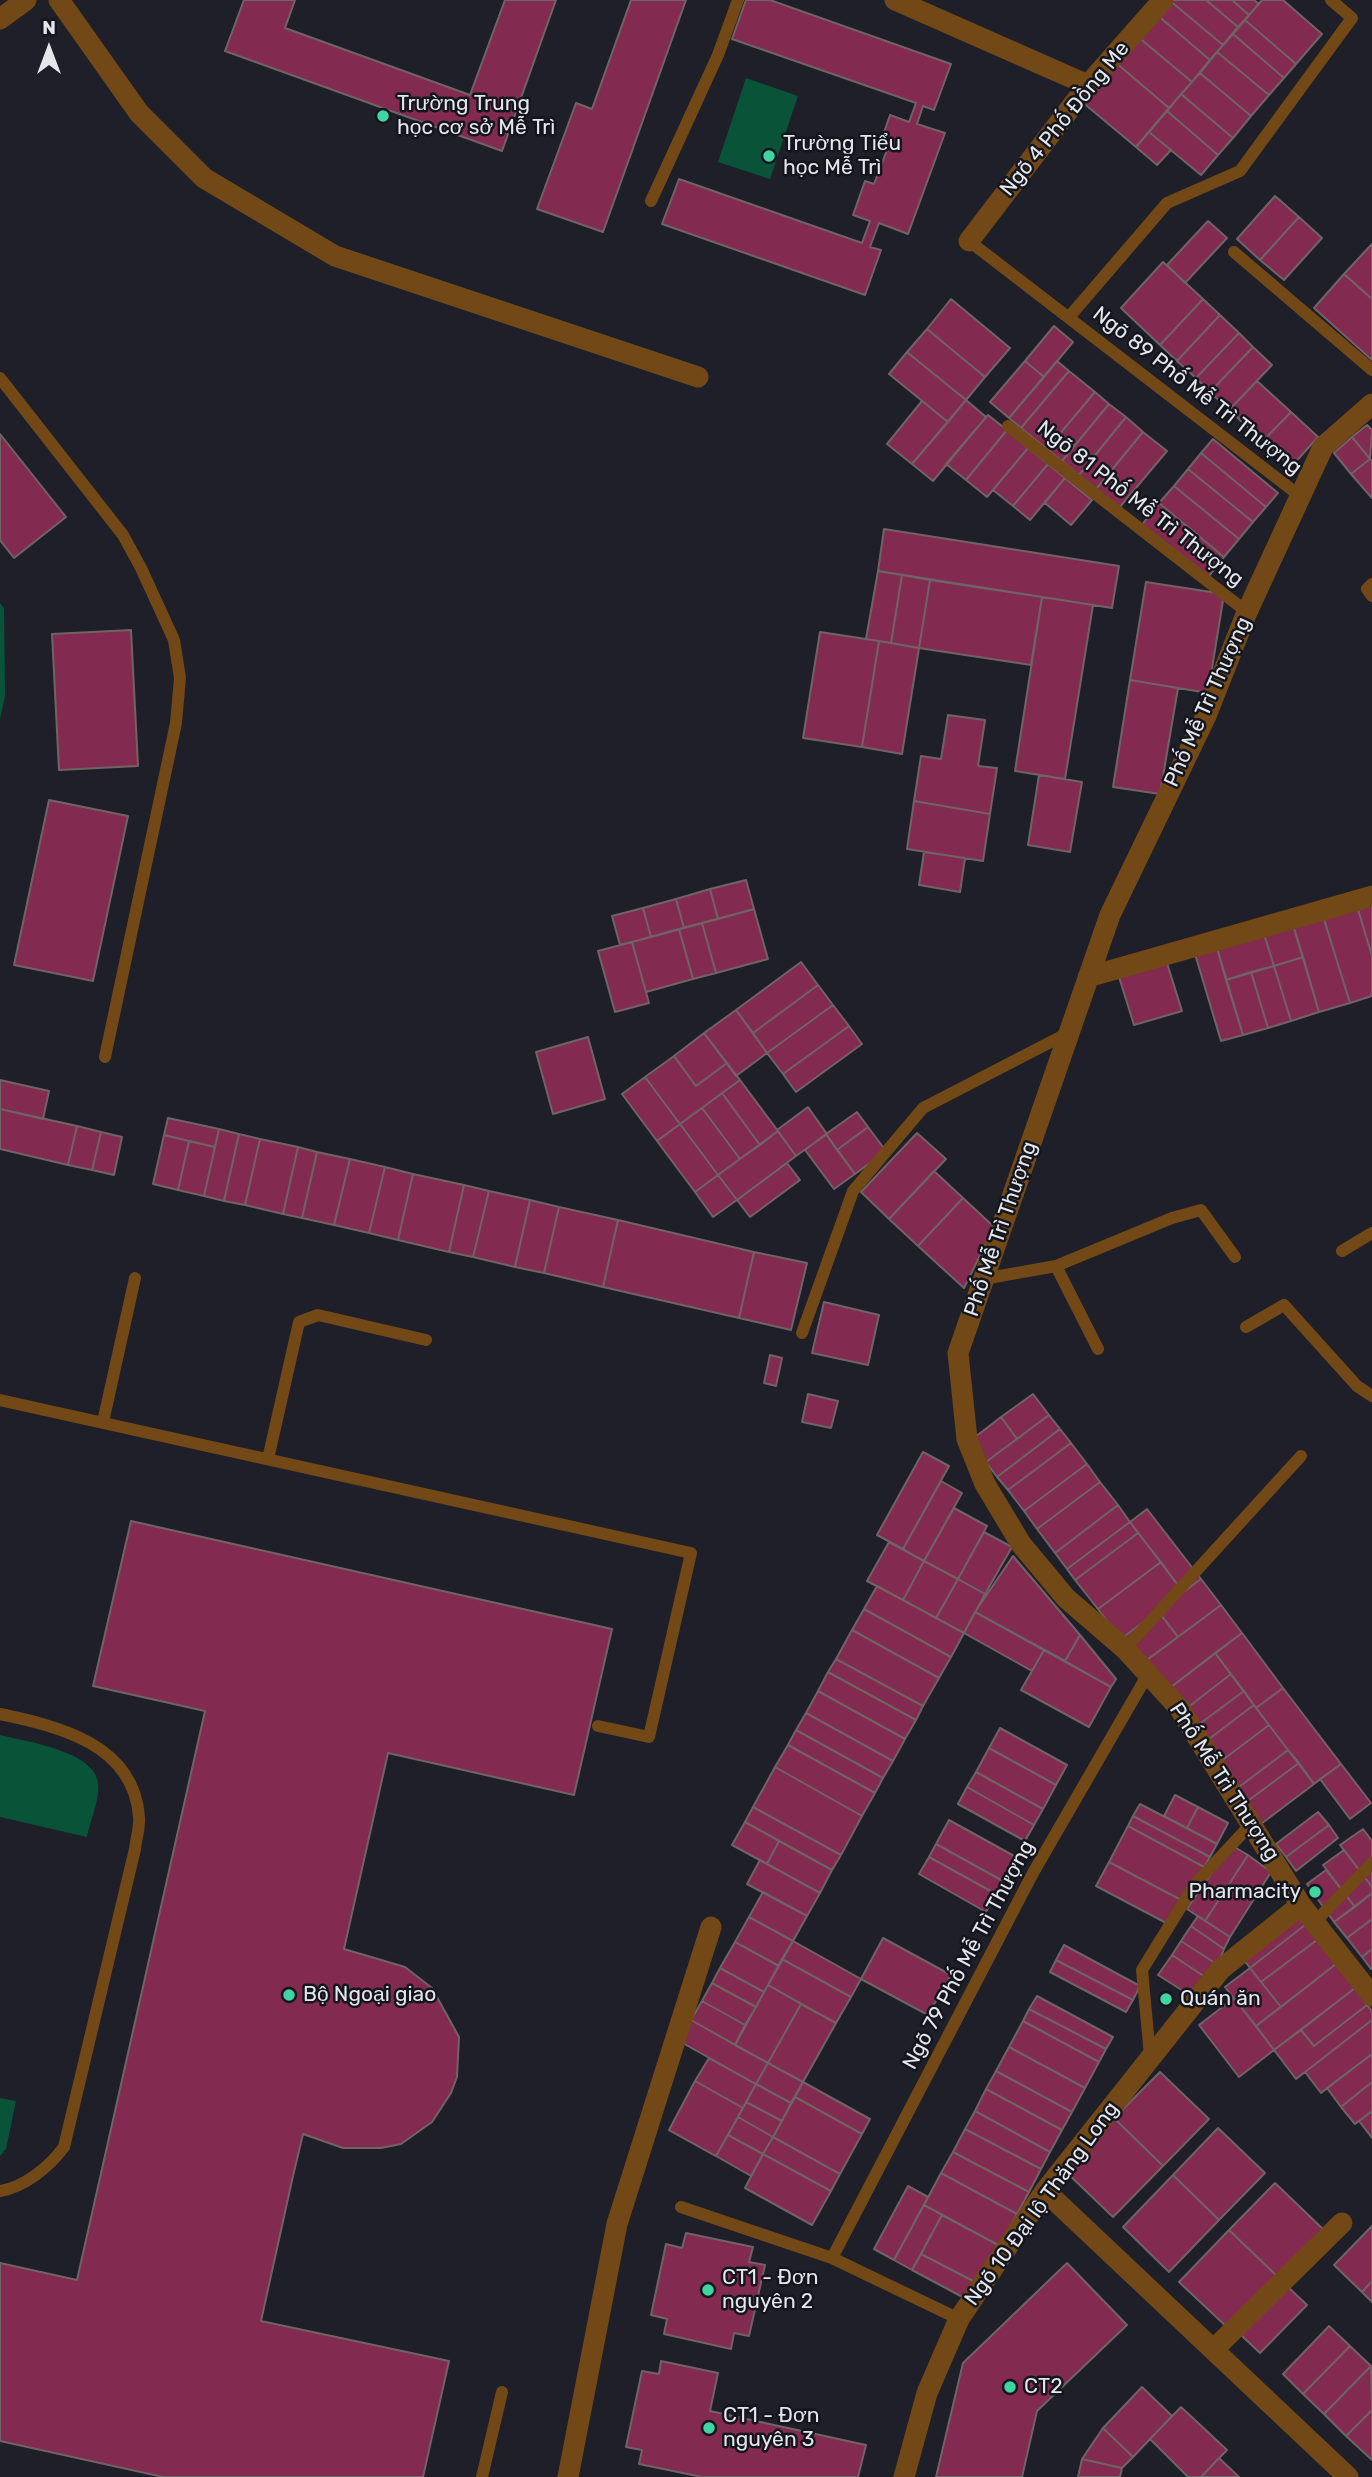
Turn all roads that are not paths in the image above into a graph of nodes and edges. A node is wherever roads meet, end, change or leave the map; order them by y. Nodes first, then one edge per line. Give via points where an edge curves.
1 (26, 0) edge
2 (59, 0) edge
3 (738, 0) edge
4 (895, 0) edge
5 (1163, 0) edge
6 (1331, 0) edge
7 (0, 19) edge
8 (1088, 85) junction
9 (651, 201) dead end
10 (969, 241) joint
11 (1234, 252) dead end
12 (1070, 316) junction
13 (1372, 370) edge
14 (0, 377) edge
15 (698, 377) dead end
16 (1372, 404) edge
17 (1009, 426) dead end
18 (1300, 496) junction
19 (1372, 584) edge
20 (1372, 596) edge
21 (1247, 612) junction
22 (1372, 896) edge
23 (1088, 977) junction
24 (1069, 1033) junction
25 (105, 1057) dead end
26 (1372, 1233) edge
27 (1342, 1251) dead end
28 (1235, 1257) dead end
29 (1056, 1266) junction
30 (135, 1278) dead end
31 (984, 1279) junction
32 (1247, 1327) dead end
33 (802, 1333) dead end
34 (426, 1340) dead end
35 (1098, 1349) dead end
36 (1372, 1396) edge
37 (0, 1400) edge
38 (103, 1422) junction
39 (1301, 1457) dead end
40 (268, 1459) junction
41 (1125, 1649) junction
42 (1148, 1674) junction
43 (0, 1714) edge
44 (598, 1726) dead end
45 (1253, 1822) junction
46 (1372, 1863) edge
47 (1301, 1905) junction
48 (1314, 1923) junction
49 (711, 1927) dead end
50 (1372, 1996) edge
51 (1150, 2056) junction
52 (0, 2191) edge
53 (1045, 2191) junction
54 (681, 2207) dead end
55 (1342, 2223) dead end
56 (832, 2258) junction
57 (959, 2319) junction
58 (1214, 2349) junction
59 (502, 2392) dead end
60 (482, 2477) edge
61 (568, 2477) edge
62 (904, 2477) edge
63 (1348, 2477) edge

1 - 7 street
2 - 15 street via 139,113 204,178 323,249
3 - 9 lane
4 - 8 street
5 - 8 street, Ngõ 4 Phố Đồng Me
6 - 12 lane via 1352,18 1240,171 1167,203
8 - 10 street, Ngõ 4 Phố Đồng Me
10 - 12 lane, Ngõ 89 Phố Mễ Trì Thượng
11 - 13 lane
12 - 18 lane, Ngõ 89 Phố Mễ Trì Thượng
14 - 25 lane via 123,535 174,640 176,723
16 - 18 street, Phố Mễ Trì Thượng via 1323,447
17 - 21 lane, Ngõ 81 Phố Mễ Trì Thượng
18 - 21 street, Phố Mễ Trì Thượng
19 - 20 lane via 1367,589
21 - 23 street, Phố Mễ Trì Thượng via 1206,716 1110,915
22 - 23 street
23 - 24 street, Phố Mễ Trì Thượng
24 - 31 street, Phố Mễ Trì Thượng
24 - 33 lane via 923,1108 853,1191
26 - 27 lane
28 - 29 lane via 1201,1210
29 - 31 lane
29 - 35 lane
30 - 38 lane
31 - 41 street, Phố Mễ Trì Thượng via 958,1353 967,1439 985,1484 1020,1544 1066,1598
32 - 36 lane via 1284,1305 1357,1386
34 - 40 lane via 318,1315 299,1322
37 - 38 lane
38 - 40 lane
39 - 41 lane
40 - 44 lane via 691,1553 649,1737
41 - 42 street, Phố Mễ Trì Thượng
42 - 45 street, Phố Mễ Trì Thượng via 1180,1709
42 - 56 lane, Ngõ 79 Phố Mễ Trì Thượng via 1033,1873
43 - 52 lane via 85,1738 115,1762 133,1791 139,1818 64,2147 35,2175
45 - 47 street, Phố Mễ Trì Thượng
45 - 51 lane via 1195,1884 1142,1970
46 - 48 lane
47 - 48 street, Phố Mễ Trì Thượng
47 - 51 street, Ngõ 10 Đại lộ Thăng Long via 1221,1969
48 - 50 street, Phố Mễ Trì Thượng
49 - 61 street via 617,2224
51 - 53 street, Ngõ 10 Đại lộ Thăng Long
53 - 57 street, Ngõ 10 Đại lộ Thăng Long
53 - 58 street
54 - 56 lane
55 - 58 street
56 - 57 lane
57 - 62 street, Ngõ 10 Đại lộ Thăng Long via 927,2393
58 - 63 street
59 - 60 lane

